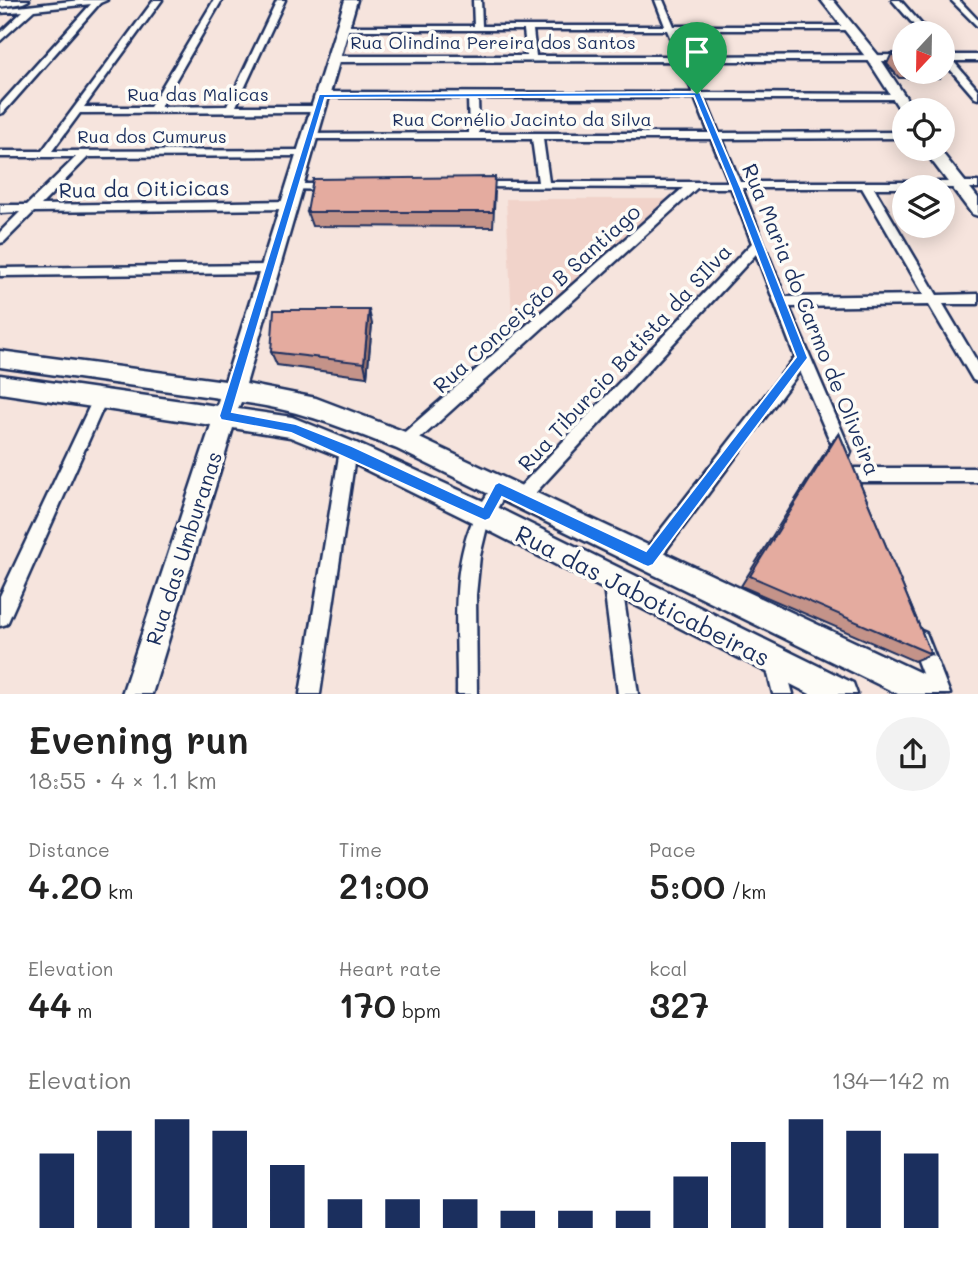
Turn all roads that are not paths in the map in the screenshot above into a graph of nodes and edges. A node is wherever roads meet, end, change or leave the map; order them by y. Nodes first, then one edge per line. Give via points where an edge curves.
1 (39, 0) edge
2 (98, 0) edge
3 (104, 0) edge
4 (158, 0) edge
5 (218, 0) edge
6 (281, 0) edge
7 (351, 0) edge
8 (477, 0) edge
9 (659, 0) edge
10 (827, 0) edge
11 (896, 0) edge
12 (955, 0) edge
13 (22, 2) edge
14 (0, 3) edge
15 (0, 11) edge
16 (914, 21) edge
17 (978, 25) edge
18 (478, 27) junction
19 (528, 27) junction
20 (671, 27) junction
21 (343, 28) junction
22 (847, 28) junction
23 (0, 38) edge
24 (956, 57) edge
25 (532, 58) junction
26 (681, 58) junction
27 (873, 58) junction
28 (892, 58) edge
29 (978, 58) edge
30 (333, 59) junction
31 (956, 71) edge
32 (697, 94) junction
33 (473, 95) junction
34 (900, 96) joint
35 (978, 96) edge
36 (320, 102) junction
37 (78, 110) junction
38 (153, 110) junction
39 (230, 110) junction
40 (0, 111) edge
41 (713, 135) junction
42 (892, 135) edge
43 (474, 136) junction
44 (537, 136) junction
45 (306, 145) junction
46 (0, 154) edge
47 (44, 155) junction
48 (84, 155) junction
49 (941, 161) edge
50 (544, 185) junction
51 (694, 185) junction
52 (866, 185) junction
53 (960, 185) junction
54 (978, 185) edge
55 (349, 186) edge
56 (460, 186) edge
57 (736, 186) junction
58 (293, 187) junction
59 (288, 205) junction
60 (0, 209) edge
61 (32, 209) junction
62 (978, 210) edge
63 (0, 239) edge
64 (758, 244) junction
65 (269, 269) junction
66 (0, 272) edge
67 (978, 299) edge
68 (934, 301) junction
69 (782, 302) junction
70 (802, 358) junction
71 (0, 359) edge
72 (978, 376) edge
73 (0, 384) edge
74 (232, 390) junction
75 (100, 399) junction
76 (225, 416) junction
77 (405, 442) junction
78 (348, 450) junction
79 (978, 475) edge
80 (510, 493) junction
81 (485, 515) junction
82 (648, 559) junction
83 (612, 579) junction
84 (0, 617) edge
85 (915, 629) edge
86 (775, 662) junction
87 (137, 694) edge
88 (310, 694) edge
89 (467, 694) edge
90 (628, 694) edge
91 (783, 694) edge
92 (842, 694) edge
93 (931, 694) edge
94 (940, 694) edge

1 - 13 street
2 - 3 street
2 - 13 street
2 - 40 street
4 - 37 street
5 - 38 street
6 - 39 street
7 - 21 street, Rua das Umburanas
8 - 18 street
9 - 20 street, Rua Maria do Carmo de Oliveira
10 - 22 street
11 - 16 street
12 - 17 street
13 - 14 street
13 - 15 street
13 - 23 street
18 - 19 street
18 - 21 street
19 - 20 street
19 - 25 street
20 - 22 street
20 - 26 street, Rua Maria do Carmo de Oliveira
21 - 30 street, Rua das Umburanas
22 - 27 street
24 - 29 street
25 - 26 street, Rua Olindina Pereira dos Santos
25 - 30 street, Rua Olindina Pereira dos Santos
26 - 27 street, Rua Olindina Pereira dos Santos
26 - 32 street, Rua Maria do Carmo de Oliveira
27 - 28 street, Rua Olindina Pereira dos Santos
27 - 34 street
30 - 36 street, Rua das Umburanas
31 - 35 street
32 - 33 street, Rua das Malicas
32 - 34 street, Rua das Malicas
32 - 41 street, Rua Maria do Carmo de Oliveira
33 - 36 street, Rua das Malicas
33 - 43 street
36 - 39 street, Rua das Malicas
36 - 45 street, Rua das Umburanas
37 - 38 street, Rua das Malicas
37 - 47 street
38 - 39 street, Rua das Malicas
41 - 42 street, Rua Cornélio Jacinto da Silva
41 - 44 street, Rua Cornélio Jacinto da Silva
41 - 57 street, Rua Maria do Carmo de Oliveira
43 - 44 street, Rua Cornélio Jacinto da Silva
43 - 45 street, Rua Cornélio Jacinto da Silva
44 - 50 street
45 - 48 street, Rua dos Cumurus
45 - 58 street, Rua das Umburanas
46 - 47 street, Rua dos Cumurus
47 - 48 street, Rua dos Cumurus
48 - 61 street
49 - 53 street
50 - 51 street
50 - 56 street
51 - 57 street
51 - 77 street, Rua Conceição B Santiago
52 - 53 street
52 - 57 street
52 - 68 street
53 - 54 street
53 - 62 street
55 - 58 street
57 - 64 street, Rua Maria do Carmo de Oliveira
58 - 59 street, Rua das Umburanas
59 - 61 street, Rua da Oiticicas
59 - 65 street, Rua das Umburanas
60 - 61 street, Rua da Oiticicas
61 - 63 street
64 - 69 street, Rua Maria do Carmo de Oliveira
64 - 80 street, Rua Tiburcio Batista da SIlva
65 - 66 street
65 - 74 street, Rua das Umburanas
67 - 68 street
68 - 69 street
68 - 72 street
69 - 70 street, Rua Maria do Carmo de Oliveira
70 - 79 street, Rua Maria do Carmo de Oliveira via 856,481
70 - 82 street
71 - 74 street, Rua das Jaboticabeiras
73 - 75 street, Rua das Jaboticabeiras
74 - 76 street, Rua das Umburanas
74 - 77 street, Rua das Jaboticabeiras via 316,407
75 - 76 street, Rua das Jaboticabeiras
75 - 84 street
76 - 78 street, Rua das Jaboticabeiras via 292,427
76 - 87 street, Rua das Umburanas
77 - 80 street, Rua das Jaboticabeiras
78 - 81 street, Rua das Jaboticabeiras
78 - 88 street
80 - 81 street, Rua Tiburcio Batista da SIlva
80 - 82 street, Rua das Jaboticabeiras
81 - 83 street, Rua das Jaboticabeiras
81 - 89 street, Rua Tiburcio Batista da SIlva via 475,534 468,588
82 - 93 street, Rua das Jaboticabeiras
83 - 86 street, Rua das Jaboticabeiras
83 - 90 street
85 - 94 street
86 - 91 street
86 - 92 street, Rua das Jaboticabeiras

